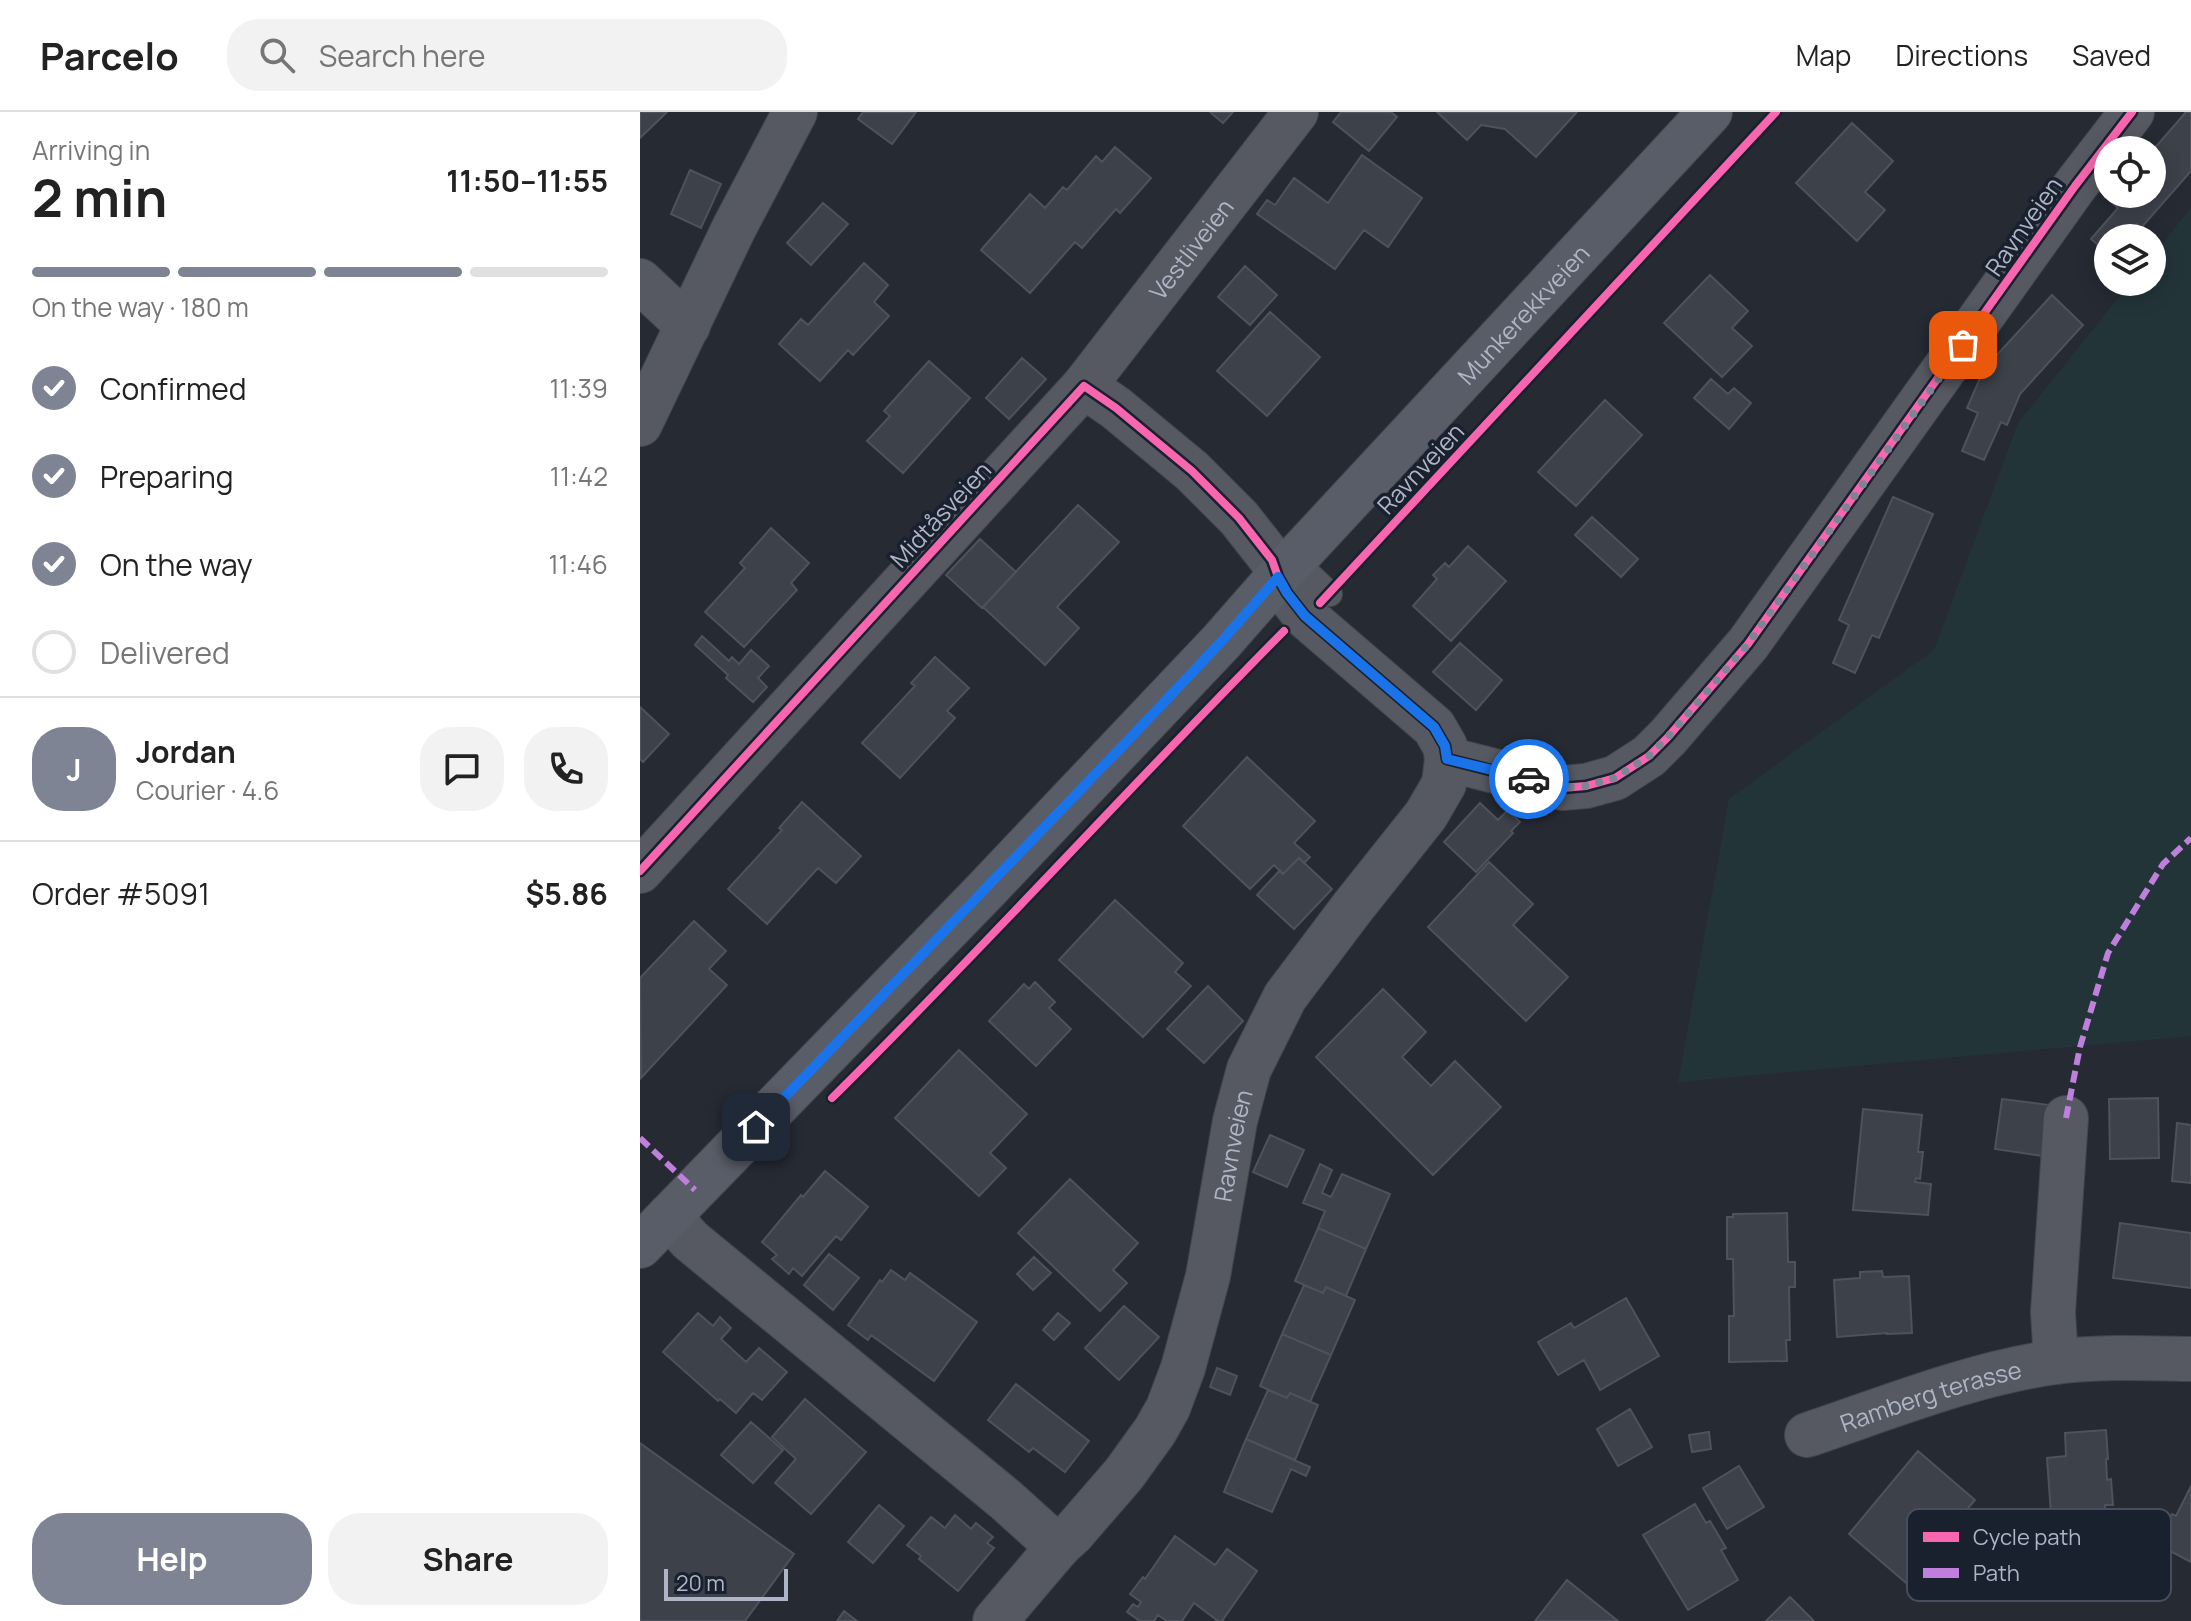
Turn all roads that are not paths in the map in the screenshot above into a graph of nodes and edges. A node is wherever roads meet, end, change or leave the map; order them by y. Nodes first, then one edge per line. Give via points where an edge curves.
1 (795, 112) edge
2 (1296, 112) edge
3 (1710, 112) edge
4 (2132, 112) edge
5 (640, 281) edge
6 (688, 326) junction
7 (1084, 386) junction
8 (640, 424) edge
9 (1286, 569) junction
10 (1330, 594) dead end
11 (1447, 759) junction
12 (640, 871) edge
13 (2066, 1118) dead end
14 (654, 1231) edge
15 (2191, 1359) edge
16 (2056, 1362) junction
17 (1807, 1435) dead end
18 (1058, 1547) junction
19 (995, 1621) edge

1 - 6 street
2 - 7 street, Vestliveien
3 - 9 main road, Munkerekkveien
4 - 11 street, Ravnveien via 1748,644 1649,756 1615,778 1562,788
5 - 6 street
6 - 8 street
7 - 9 street via 1192,471
7 - 12 street, Midtåsveien
9 - 10 lane
9 - 11 street via 1287,593 1305,616 1434,727
9 - 14 main road, Munkerekkveien via 1016,859
11 - 18 street, Ravnveien via 1444,784 1426,815 1285,997 1249,1069 1208,1276 1168,1408 1124,1474
13 - 16 street, Ramberg terasse via 2053,1312
14 - 18 street via 690,1240
15 - 16 street, Ramberg terasse
16 - 17 street, Ramberg terasse via 1970,1381
18 - 19 street, Ravnveien

